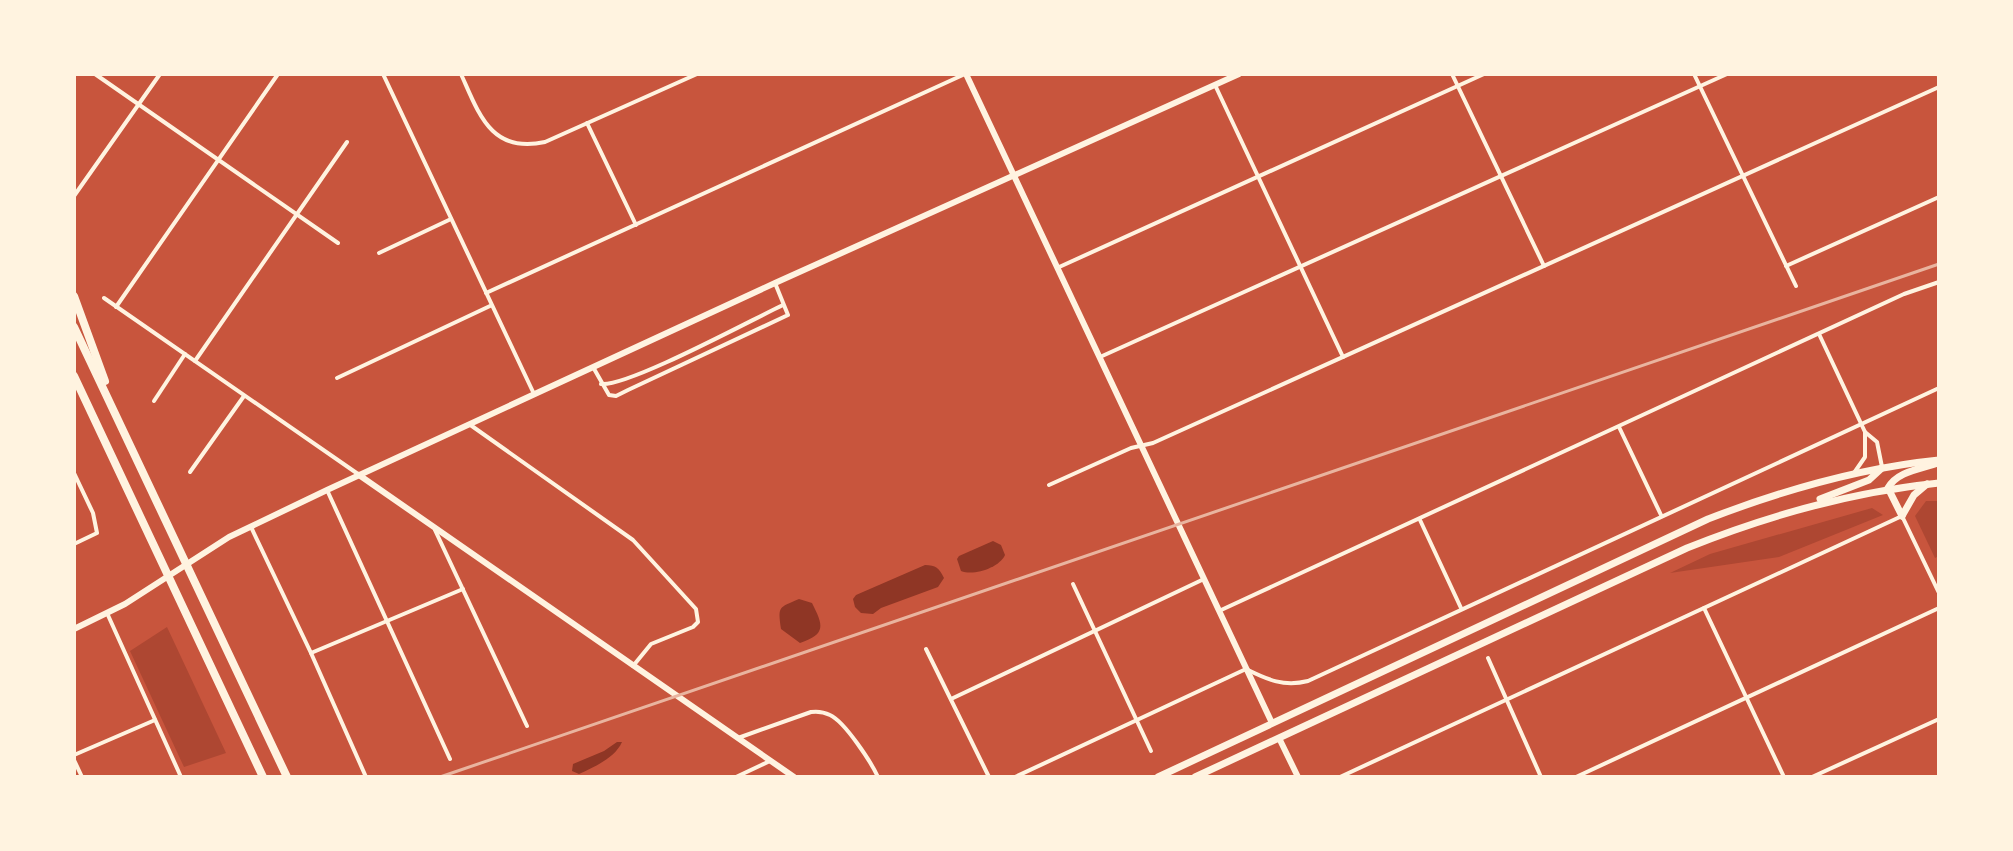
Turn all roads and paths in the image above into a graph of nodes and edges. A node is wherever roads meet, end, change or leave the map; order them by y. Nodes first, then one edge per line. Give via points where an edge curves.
1 (95, 74) edge
2 (160, 74) edge
3 (278, 74) edge
4 (383, 74) edge
5 (461, 74) edge
6 (697, 74) edge
7 (965, 74) edge
8 (1239, 74) edge
9 (1452, 74) edge
10 (1484, 74) edge
11 (1694, 74) edge
12 (1727, 74) edge
13 (1215, 85) junction
14 (1458, 86) junction
15 (1700, 86) junction
16 (1939, 87) edge
17 (139, 105) junction
18 (587, 123) junction
19 (347, 142) dead end
20 (218, 160) junction
21 (1014, 175) junction
22 (1743, 176) junction
23 (1257, 177) junction
24 (1500, 177) junction
25 (74, 196) edge
26 (1939, 197) edge
27 (297, 215) junction
28 (451, 219) junction
29 (636, 225) junction
30 (338, 243) dead end
31 (379, 253) dead end
32 (1300, 266) junction
33 (1544, 266) junction
34 (1786, 266) junction
35 (1057, 268) junction
36 (1939, 282) edge
37 (775, 283) junction
38 (1796, 286) dead end
39 (486, 293) junction
40 (74, 296) edge
41 (104, 298) dead end
42 (491, 305) junction
43 (783, 305) junction
44 (116, 307) junction
45 (74, 327) edge
46 (1819, 334) junction
47 (185, 354) junction
48 (1100, 357) junction
49 (1343, 357) junction
50 (195, 361) junction
51 (593, 367) junction
52 (74, 376) edge
53 (337, 378) dead end
54 (601, 384) junction
55 (1939, 388) edge
56 (534, 394) junction
57 (244, 395) junction
58 (154, 401) dead end
59 (113, 409) junction
60 (469, 424) junction
61 (1861, 424) junction
62 (1619, 427) junction
63 (1865, 432) junction
64 (1140, 445) junction
65 (1939, 462) edge
66 (1882, 468) junction
67 (190, 472) dead end
68 (74, 473) edge
69 (1854, 473) junction
70 (359, 475) junction
71 (1939, 483) edge
72 (1927, 484) junction
73 (1049, 485) dead end
74 (1888, 488) junction
75 (327, 490) junction
76 (1661, 516) junction
77 (1772, 516) junction
78 (1902, 516) junction
79 (1420, 520) junction
80 (251, 527) junction
81 (434, 527) junction
82 (74, 544) edge
83 (1204, 579) junction
84 (1073, 584) dead end
85 (463, 589) junction
86 (1939, 593) edge
87 (1704, 608) junction
88 (1939, 608) edge
89 (1462, 609) junction
90 (1219, 611) junction
91 (107, 613) junction
92 (386, 622) junction
93 (74, 629) edge
94 (1095, 631) junction
95 (926, 649) dead end
96 (311, 653) junction
97 (1488, 658) dead end
98 (633, 666) junction
99 (1246, 669) junction
100 (1747, 698) junction
101 (951, 699) junction
102 (1506, 700) junction
103 (1939, 719) edge
104 (155, 720) junction
105 (1136, 720) junction
106 (1272, 723) junction
107 (527, 726) dead end
108 (738, 738) junction
109 (1279, 738) junction
110 (1151, 751) dead end
111 (450, 759) dead end
112 (75, 761) edge
113 (771, 761) junction
114 (82, 777) edge
115 (181, 777) edge
116 (263, 777) edge
117 (287, 777) edge
118 (366, 777) edge
119 (736, 777) edge
120 (794, 777) edge
121 (878, 777) edge
122 (989, 777) edge
123 (1015, 777) edge
124 (1158, 777) edge
125 (1195, 777) edge
126 (1298, 777) edge
127 (1340, 777) edge
128 (1541, 777) edge
129 (1576, 777) edge
130 (1784, 777) edge
131 (1812, 777) edge

1 - 17 street
2 - 17 street
3 - 20 street
4 - 28 street
5 - 18 street via 485,125 513,143 545,142
6 - 18 street
7 - 21 street
7 - 29 street
8 - 13 street
9 - 14 street
10 - 14 street
11 - 15 street
12 - 15 street
13 - 21 street
13 - 23 street
14 - 23 street
14 - 24 street
15 - 22 street
15 - 24 street
16 - 22 street
17 - 20 street
17 - 25 street
18 - 29 street
19 - 27 street
20 - 27 street
20 - 44 street
21 - 35 street
21 - 37 street
22 - 33 street
22 - 34 street
23 - 32 street
23 - 35 street
24 - 32 street
24 - 33 street
26 - 34 street
27 - 30 street
27 - 50 street
28 - 31 street
28 - 39 street
29 - 39 street
32 - 48 street
32 - 49 street
33 - 49 street
34 - 38 street
35 - 48 street
36 - 46 street
37 - 43 street
37 - 51 street
39 - 42 street
40 - 59 highway
41 - 44 street
42 - 53 street
42 - 56 street
43 - 54 street via 637,374
43 - 54 street via 788,315 616,396
44 - 47 street
45 - 59 highway
46 - 61 street
46 - 62 street
47 - 50 street
47 - 58 street
48 - 64 street
49 - 64 street
50 - 57 street
51 - 54 street
51 - 56 street
52 - 116 highway
55 - 61 street
56 - 60 street
57 - 67 street
57 - 70 street
59 - 117 highway
60 - 70 street
60 - 98 street via 633,540 696,609 698,622 693,627 651,644
61 - 63 street
61 - 76 street
62 - 76 street
62 - 79 street
63 - 66 street via 1877,442
63 - 69 street via 1865,457
64 - 73 street
64 - 83 street
65 - 66 highway
65 - 74 highway via 1900,475
66 - 69 highway
66 - 77 highway via 1869,480
68 - 82 street via 97,533
69 - 106 highway via 1708,519
70 - 75 street
70 - 81 street
71 - 72 highway
72 - 74 highway
72 - 78 highway
74 - 77 highway
74 - 78 highway
75 - 80 street
75 - 92 street
76 - 89 street
77 - 109 highway via 1687,548
78 - 86 street
78 - 87 street
79 - 89 street
79 - 90 street
80 - 91 street
80 - 96 street
81 - 85 street
81 - 98 street
83 - 90 street
83 - 94 street
84 - 94 street
85 - 92 street
85 - 107 street
87 - 100 street
87 - 102 street
88 - 100 street
89 - 99 street via 1308,681 1275,682
90 - 99 street
91 - 93 street
91 - 104 street
92 - 96 street
92 - 111 street
94 - 101 street
94 - 105 street
95 - 101 street
96 - 118 street
97 - 102 street
98 - 108 street
99 - 105 street
99 - 106 street
100 - 129 street
100 - 130 street
101 - 122 street
102 - 127 street
102 - 128 street
103 - 131 street
104 - 112 street
104 - 115 street
105 - 110 street
105 - 123 street
106 - 109 street
106 - 124 highway
108 - 113 street
108 - 121 street via 822,712 837,719
109 - 125 highway
109 - 126 street
112 - 114 street
113 - 119 street
113 - 120 street

